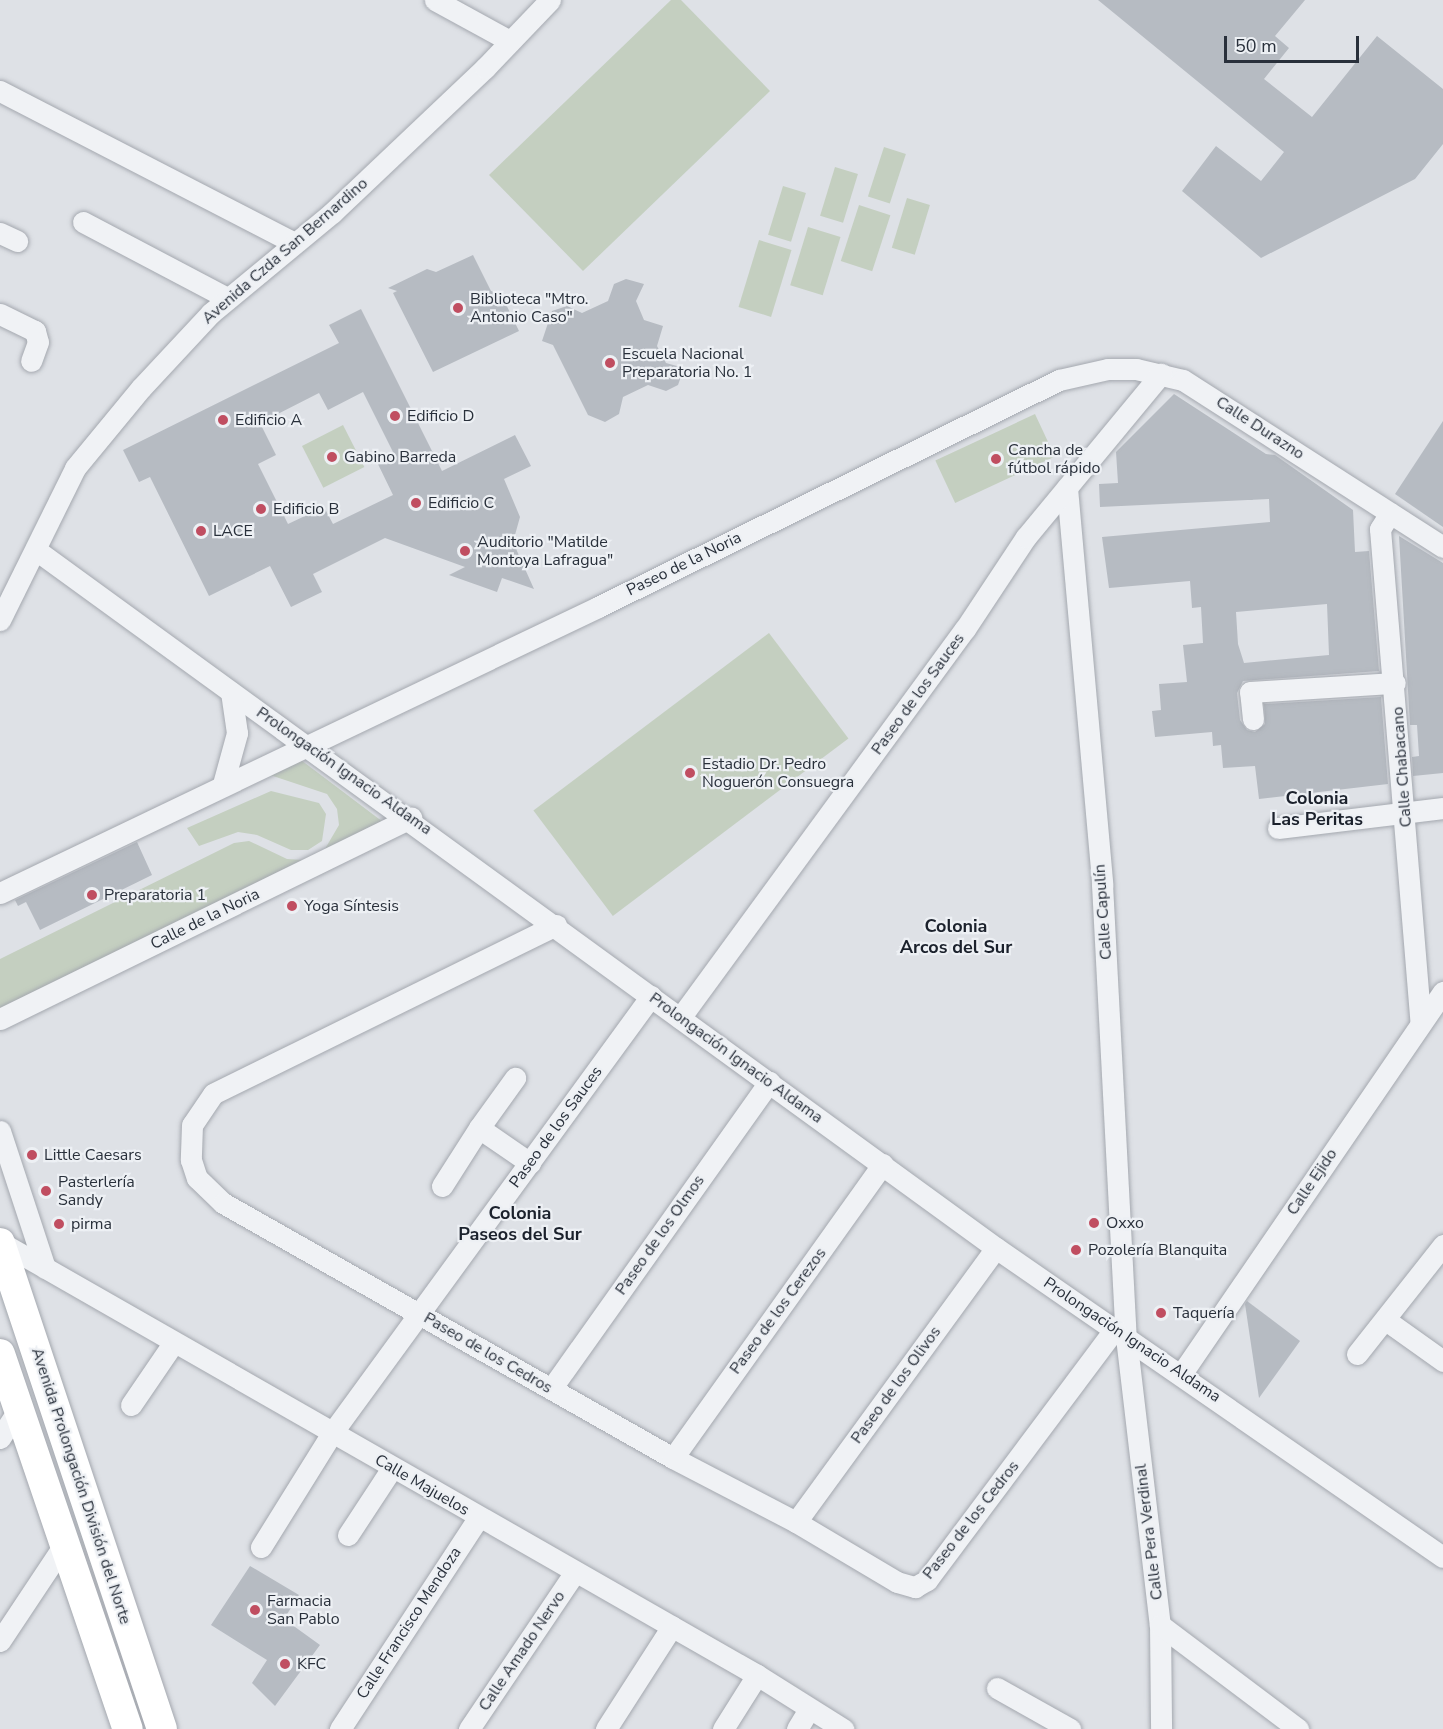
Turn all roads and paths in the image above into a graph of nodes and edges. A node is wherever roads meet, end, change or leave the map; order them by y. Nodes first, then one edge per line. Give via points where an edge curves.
1 (435, 0) edge
2 (550, 0) edge
3 (510, 41) junction
4 (0, 91) edge
5 (83, 222) dead end
6 (293, 242) junction
7 (227, 297) junction
8 (0, 314) edge
9 (31, 361) dead end
10 (1161, 374) junction
11 (1059, 380) joint
12 (1067, 488) junction
13 (1390, 513) junction
14 (1443, 547) edge
15 (36, 550) junction
16 (0, 620) edge
17 (1395, 683) junction
18 (231, 692) junction
19 (1253, 719) dead end
20 (307, 744) junction
21 (223, 784) junction
22 (1443, 808) edge
23 (1405, 811) junction
24 (411, 819) junction
25 (1278, 828) dead end
26 (0, 893) edge
27 (556, 925) junction
28 (1443, 992) edge
29 (651, 996) junction
30 (680, 1018) junction
31 (0, 1019) edge
32 (1421, 1023) junction
33 (515, 1078) dead end
34 (769, 1082) junction
35 (480, 1128) junction
36 (0, 1131) edge
37 (530, 1163) junction
38 (883, 1164) junction
39 (442, 1186) dead end
40 (0, 1243) edge
41 (1443, 1245) edge
42 (996, 1248) junction
43 (45, 1268) junction
44 (418, 1313) junction
45 (1387, 1321) junction
46 (1120, 1333) junction
47 (174, 1342) junction
48 (0, 1354) edge
49 (1357, 1354) dead end
50 (1443, 1361) edge
51 (1182, 1373) junction
52 (551, 1389) junction
53 (131, 1405) dead end
54 (19, 1409) junction
55 (332, 1432) junction
56 (0, 1438) edge
57 (673, 1458) junction
58 (392, 1468) junction
59 (478, 1518) junction
60 (796, 1522) junction
61 (348, 1534) dead end
62 (65, 1542) junction
63 (261, 1547) dead end
64 (1443, 1557) edge
65 (575, 1572) junction
66 (1160, 1625) junction
67 (672, 1626) junction
68 (0, 1641) edge
69 (757, 1675) junction
70 (997, 1688) dead end
71 (809, 1709) junction
72 (128, 1729) edge
73 (162, 1729) edge
74 (340, 1729) edge
75 (469, 1729) edge
76 (606, 1729) edge
77 (723, 1729) edge
78 (797, 1729) edge
79 (843, 1729) edge
80 (1070, 1729) edge
81 (1161, 1729) edge
82 (1298, 1729) edge

1 - 3 street
2 - 3 street, Avenida Czda San Bernardino
3 - 6 street, Avenida Czda San Bernardino via 341,205
4 - 6 street
5 - 7 street
6 - 7 street, Avenida Czda San Bernardino
7 - 15 street, Avenida Czda San Bernardino via 141,388 75,468
8 - 9 street via 35,331 38,342
10 - 11 street, Calle Durazno via 1108,369
10 - 12 street, Paseo de los Sauces
10 - 13 street, Calle Durazno via 1207,393
11 - 20 street, Paseo de la Noria via 608,602
12 - 30 street, Paseo de los Sauces via 1026,537 965,629
12 - 46 street, Calle Capulín via 1102,884
13 - 14 street, Calle Durazno
13 - 17 street, Calle Chabacano via 1380,530
15 - 16 street, Avenida Czda San Bernardino
15 - 18 street, Prolongación Ignacio Aldama
17 - 19 street via 1250,692
17 - 23 street, Calle Chabacano
18 - 20 street, Prolongación Ignacio Aldama
18 - 21 street via 237,733
20 - 21 street
20 - 24 street, Prolongación Ignacio Aldama
21 - 26 street
22 - 23 street
23 - 25 street
23 - 32 street, Calle Chabacano
24 - 27 street, Prolongación Ignacio Aldama
24 - 31 street, Calle de la Noria
27 - 29 street, Prolongación Ignacio Aldama
27 - 44 street, Paseo de los Cedros via 239,1079 213,1094 192,1125 191,1160 197,1178 224,1203
28 - 32 street, Calle Ejido
29 - 30 street, Prolongación Ignacio Aldama
29 - 37 street, Paseo de los Sauces
30 - 34 street, Prolongación Ignacio Aldama
32 - 51 street, Calle Ejido
33 - 35 street
34 - 38 street, Prolongación Ignacio Aldama
34 - 52 street, Paseo de los Olmos
35 - 37 street
35 - 39 street
36 - 43 street
37 - 44 street, Paseo de los Sauces
38 - 42 street, Prolongación Ignacio Aldama
38 - 57 street, Paseo de los Cerezos
40 - 43 street, Calle Majuelos
40 - 73 main road, Avenida Prolongación División del Norte
41 - 45 street
42 - 46 street, Prolongación Ignacio Aldama
42 - 60 street, Paseo de los Olivos
43 - 47 street, Calle Majuelos
44 - 52 street, Paseo de los Cedros
44 - 55 street, Paseo de los Sauces
45 - 49 street
45 - 50 street
46 - 51 street, Prolongación Ignacio Aldama
46 - 60 street, Paseo de los Cedros via 921,1584 915,1587 897,1582
46 - 66 street, Calle Pera Verdinal
47 - 53 street
47 - 55 street, Calle Majuelos
48 - 54 main road, Avenida Prolongación División del Norte
51 - 64 street, Prolongación Ignacio Aldama
52 - 57 street, Paseo de los Cedros
54 - 56 street
54 - 62 main road, Avenida Prolongación División del Norte
55 - 58 street, Calle Majuelos
55 - 63 street, Paseo de los Sauces
57 - 60 street, Paseo de los Cedros
58 - 59 street, Calle Majuelos
58 - 61 street
59 - 65 street, Calle Majuelos
59 - 74 street, Calle Francisco Mendoza
62 - 68 street
62 - 72 main road, Avenida Prolongación División del Norte
65 - 67 street, Calle Majuelos
65 - 75 street, Calle Amado Nervo
66 - 81 street, Calle Pera Verdinal
66 - 82 street
67 - 69 street, Calle Majuelos
67 - 76 street
69 - 71 street, Calle Majuelos
69 - 77 street
70 - 80 street
71 - 78 street
71 - 79 street, Calle Majuelos

